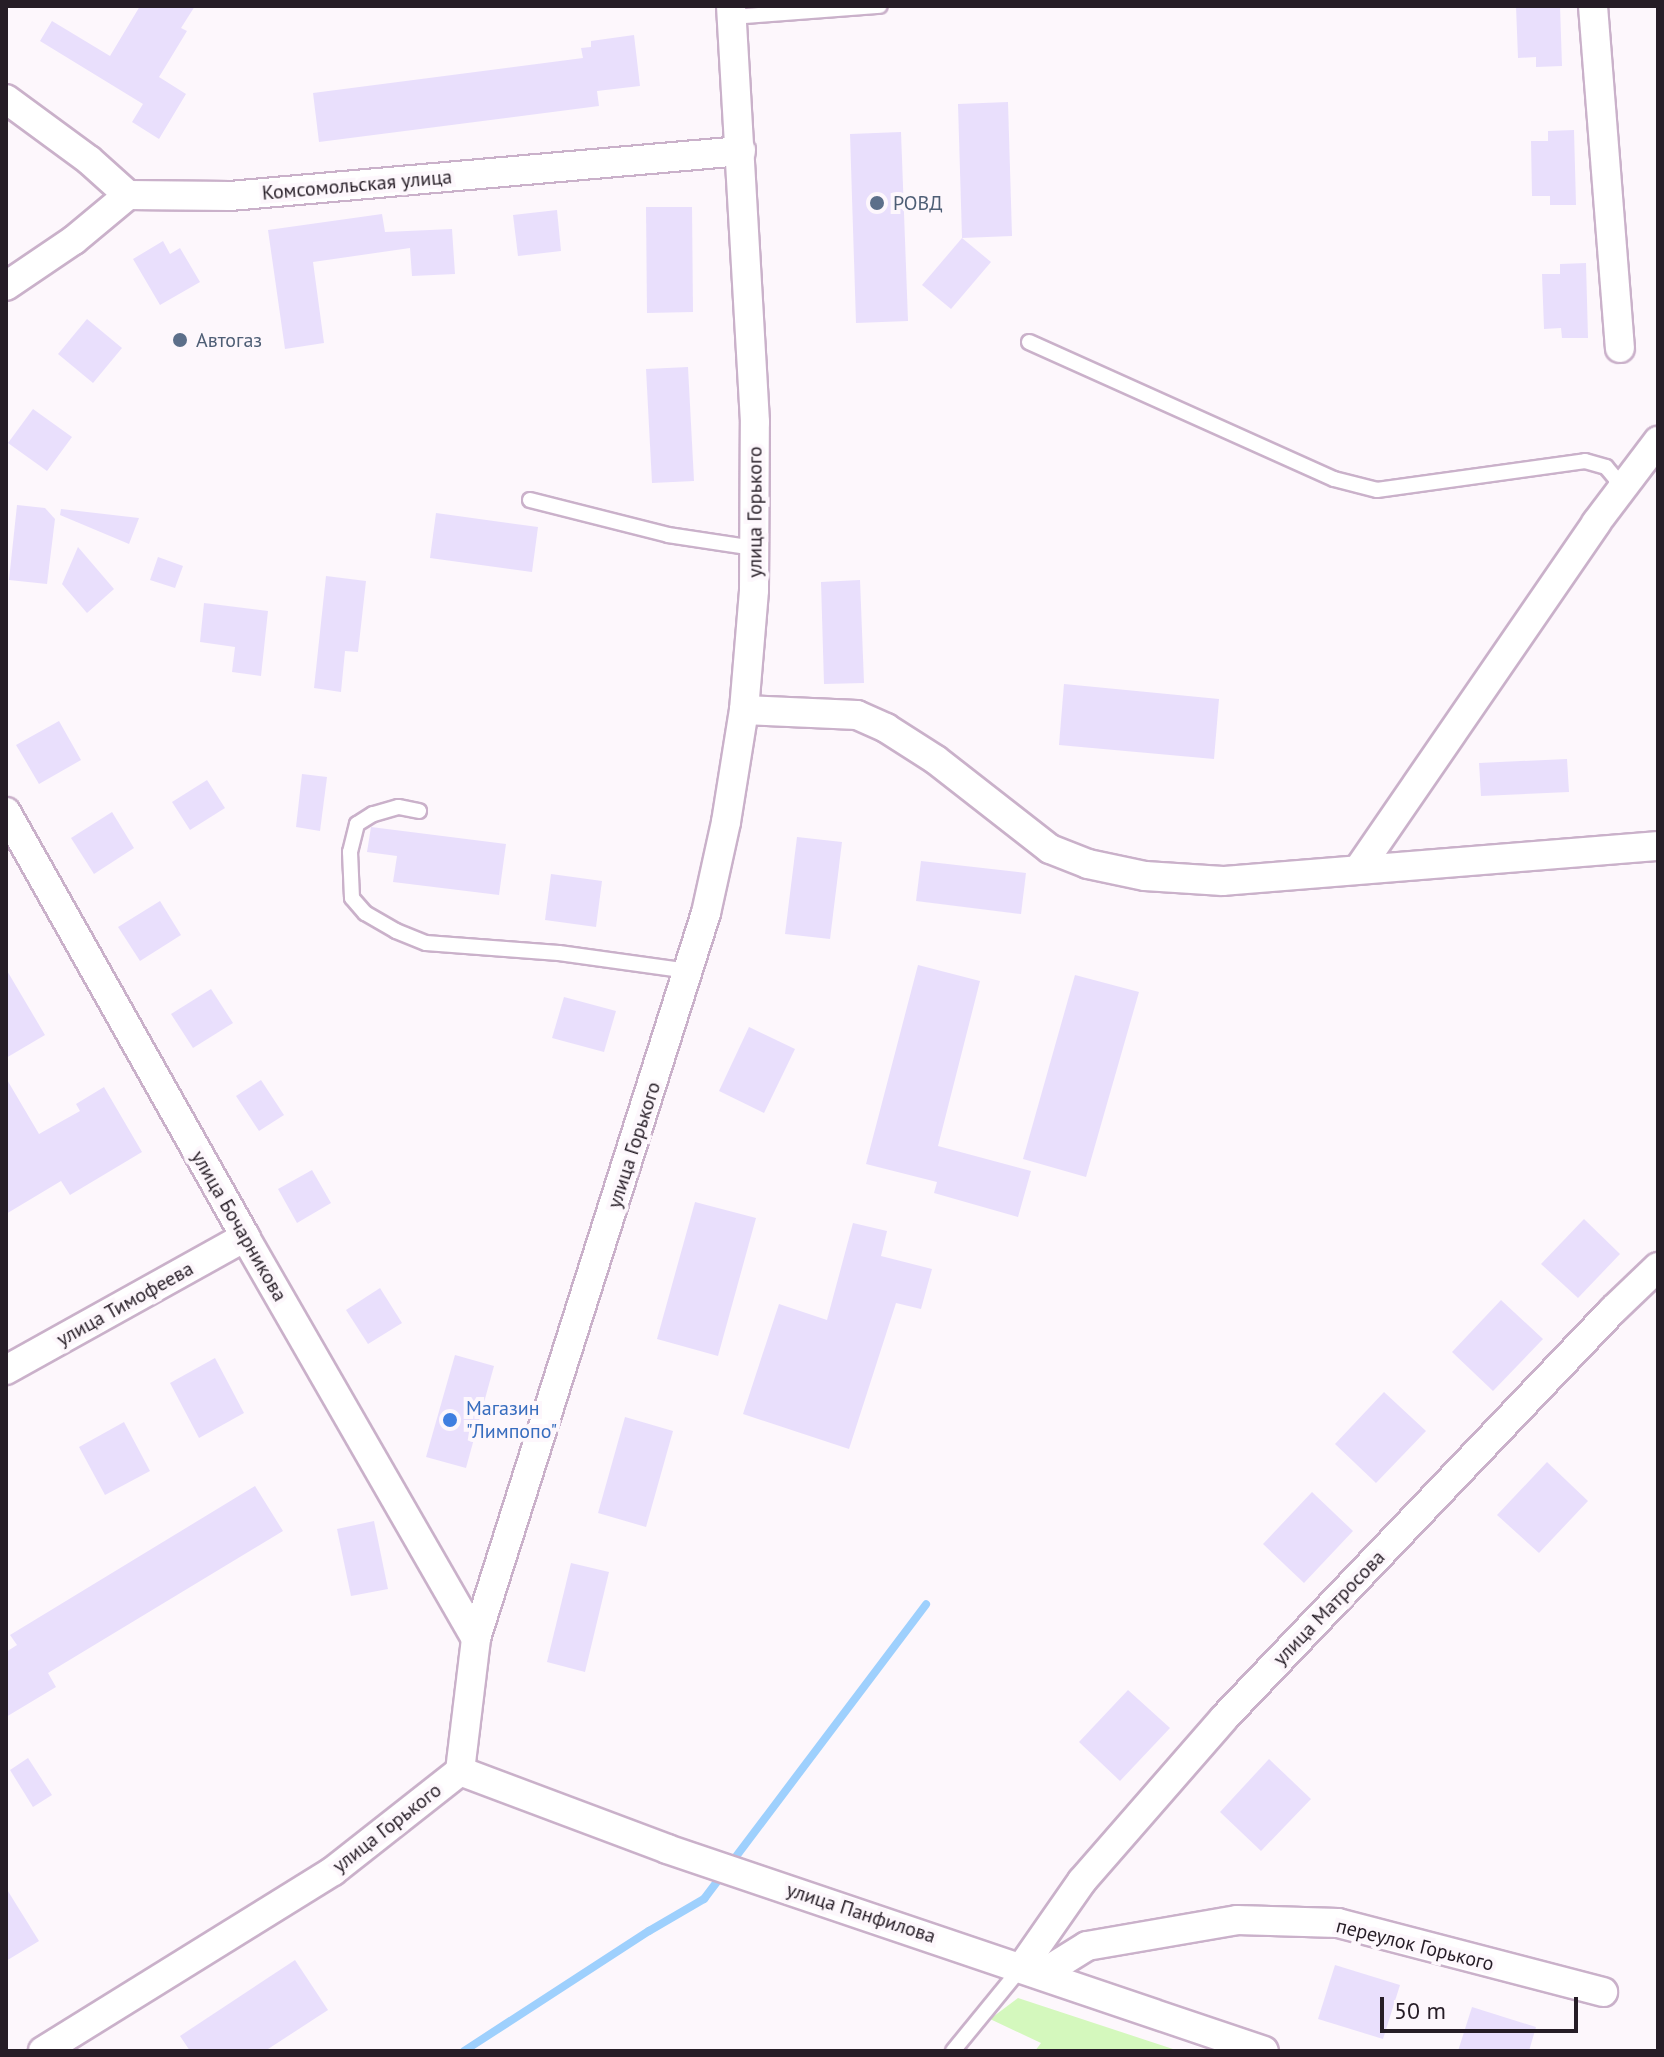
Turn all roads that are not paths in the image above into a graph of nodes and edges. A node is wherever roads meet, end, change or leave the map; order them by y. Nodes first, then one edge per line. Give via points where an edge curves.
1 (880, 6) edge
2 (1593, 6) edge
3 (731, 12) edge
4 (6, 99) edge
5 (741, 151) junction
6 (128, 195) junction
7 (6, 286) edge
8 (1029, 342) dead end
9 (1620, 348) dead end
10 (1658, 441) edge
11 (1616, 497) junction
12 (530, 500) dead end
13 (754, 548) junction
14 (744, 710) junction
15 (419, 811) dead end
16 (6, 812) edge
17 (1658, 846) edge
18 (1360, 867) junction
19 (689, 971) junction
20 (245, 1237) junction
21 (1658, 1267) edge
22 (6, 1370) edge
23 (476, 1638) junction
24 (460, 1771) junction
25 (1032, 1970) junction
26 (1603, 1992) dead end
27 (43, 2051) edge
28 (953, 2051) edge
29 (1264, 2051) edge

1 - 3 lane
2 - 9 street
3 - 5 street, улица Горького
4 - 6 street
5 - 6 street, Комсомольская улица via 230,196
5 - 13 street, улица Горького via 755,422
6 - 7 street
8 - 11 lane via 1334,479 1377,490 1585,461 1606,467 1616,479
10 - 11 street
11 - 18 street
12 - 13 lane via 668,535
13 - 14 street, улица Горького
14 - 18 street via 857,715 936,760 1050,849 1088,864 1145,876 1223,881
14 - 19 street, улица Горького via 726,822
15 - 19 lane via 398,807 357,824 350,852 352,898 365,913 426,943 559,953
16 - 20 street, улица Бочарникова
17 - 18 street
19 - 23 street, улица Горького
20 - 22 street, улица Тимофеева
20 - 23 street, улица Бочарникова
21 - 25 street, улица Матросова via 1224,1718 1082,1881
23 - 24 street, улица Горького
24 - 25 street, улица Панфилова via 667,1849
24 - 27 street, улица Горького via 333,1871
25 - 26 street, переулок Горького via 1087,1946 1237,1920 1338,1923
25 - 28 lane
25 - 29 street, улица Панфилова

